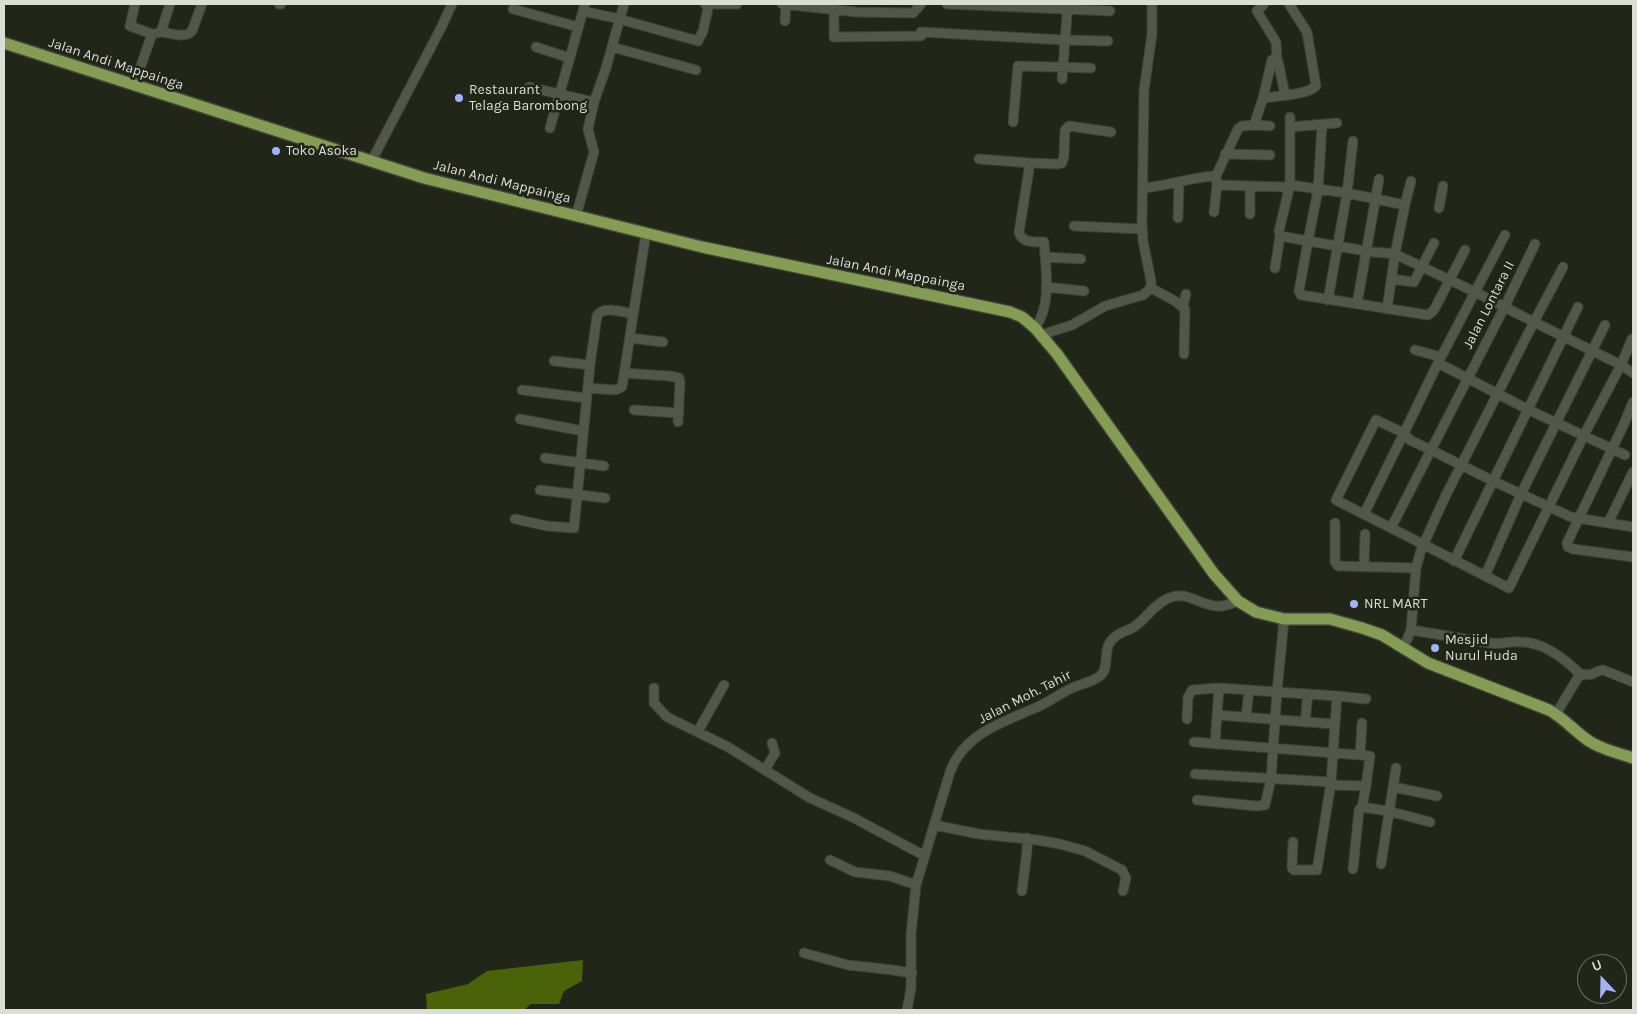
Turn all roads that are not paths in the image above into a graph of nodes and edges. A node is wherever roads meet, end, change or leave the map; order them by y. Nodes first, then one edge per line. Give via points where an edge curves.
1 (135, 4) edge
2 (170, 4) edge
3 (202, 4) edge
4 (452, 4) edge
5 (624, 4) edge
6 (708, 4) edge
7 (737, 4) edge
8 (782, 4) edge
9 (786, 4) edge
10 (921, 4) edge
11 (948, 4) edge
12 (1152, 4) edge
13 (1264, 4) edge
14 (1289, 4) edge
15 (834, 6) edge
16 (1068, 6) edge
17 (584, 7) edge
18 (512, 9) dead end
19 (1110, 11) dead end
20 (619, 18) junction
21 (785, 21) dead end
22 (578, 27) junction
23 (157, 33) junction
24 (1065, 40) junction
25 (1108, 41) dead end
26 (4, 43) edge
27 (536, 47) dead end
28 (612, 48) junction
29 (570, 58) junction
30 (1277, 59) junction
31 (1063, 67) junction
32 (1091, 68) dead end
33 (696, 70) dead end
34 (1062, 79) dead end
35 (134, 86) junction
36 (529, 87) dead end
37 (559, 95) junction
38 (1285, 95) junction
39 (1263, 98) junction
40 (594, 102) junction
41 (1290, 117) dead end
42 (1013, 122) dead end
43 (1337, 123) dead end
44 (1254, 125) junction
45 (1270, 126) dead end
46 (1322, 126) junction
47 (1290, 127) junction
48 (550, 128) dead end
49 (1111, 132) dead end
50 (1353, 141) dead end
51 (1225, 154) junction
52 (1270, 155) dead end
53 (979, 159) dead end
54 (371, 162) junction
55 (1030, 163) junction
56 (1216, 180) junction
57 (1380, 180) dead end
58 (1411, 181) dead end
59 (1179, 182) junction
60 (1287, 186) junction
61 (1443, 186) dead end
62 (1250, 187) junction
63 (1143, 188) junction
64 (1318, 190) junction
65 (1347, 193) junction
66 (1376, 198) junction
67 (1405, 204) junction
68 (1439, 208) dead end
69 (1214, 212) dead end
70 (1250, 214) dead end
71 (576, 216) junction
72 (1178, 218) dead end
73 (1074, 226) dead end
74 (1142, 229) junction
75 (646, 234) junction
76 (1505, 235) dead end
77 (1280, 236) junction
78 (1308, 241) junction
79 (1434, 243) dead end
80 (1535, 244) dead end
81 (1338, 246) junction
82 (1465, 250) dead end
83 (1366, 251) junction
84 (1395, 254) junction
85 (1045, 258) junction
86 (1080, 259) dead end
87 (1422, 267) junction
88 (1563, 267) dead end
89 (1275, 268) dead end
90 (1392, 279) junction
91 (1449, 280) junction
92 (1046, 287) junction
93 (1151, 288) junction
94 (1084, 291) dead end
95 (1475, 292) junction
96 (1186, 294) dead end
97 (1328, 300) junction
98 (1357, 304) junction
99 (1183, 306) junction
100 (1578, 307) dead end
101 (1504, 308) junction
102 (1387, 309) junction
103 (633, 314) junction
104 (1534, 322) junction
105 (1605, 325) dead end
106 (1038, 332) junction
107 (1564, 336) junction
108 (630, 338) junction
109 (1632, 340) dead end
110 (663, 342) dead end
111 (1415, 350) dead end
112 (1592, 350) junction
113 (1184, 354) dead end
114 (1440, 360) junction
115 (554, 361) dead end
116 (590, 365) junction
117 (1621, 365) junction
118 (624, 373) junction
119 (1633, 373) edge
120 (1467, 378) junction
121 (588, 388) junction
122 (522, 390) dead end
123 (1499, 394) junction
124 (586, 398) junction
125 (1633, 402) edge
126 (634, 410) dead end
127 (1528, 410) junction
128 (520, 419) dead end
129 (1556, 422) junction
130 (583, 431) junction
131 (1404, 433) junction
132 (1584, 435) junction
133 (1613, 449) junction
134 (1431, 450) junction
135 (1625, 455) dead end
136 (545, 458) dead end
137 (580, 464) junction
138 (1462, 465) junction
139 (604, 466) dead end
140 (1633, 472) edge
141 (1493, 481) junction
142 (540, 490) dead end
143 (1521, 494) junction
144 (577, 495) junction
145 (605, 498) dead end
146 (1548, 508) junction
147 (1364, 514) junction
148 (1578, 518) junction
149 (515, 519) dead end
150 (1335, 523) dead end
151 (1608, 523) junction
152 (1633, 527) edge
153 (1391, 528) junction
154 (1365, 534) dead end
155 (1423, 544) junction
156 (1633, 557) edge
157 (1454, 561) junction
158 (1364, 566) junction
159 (1416, 568) junction
160 (1485, 576) junction
161 (1238, 601) junction
162 (1284, 619) junction
163 (1410, 630) junction
164 (1404, 649) junction
165 (1580, 674) junction
166 (1633, 682) edge
167 (724, 685) dead end
168 (654, 688) dead end
169 (1219, 688) junction
170 (1249, 690) junction
171 (1277, 692) junction
172 (1308, 694) junction
173 (1337, 696) junction
174 (1366, 699) dead end
175 (1556, 714) junction
176 (1217, 715) junction
177 (1246, 717) junction
178 (1187, 719) dead end
179 (1276, 719) junction
180 (1305, 722) junction
181 (1362, 723) dead end
182 (1334, 724) junction
183 (698, 731) junction
184 (1194, 742) dead end
185 (772, 743) dead end
186 (1215, 744) junction
187 (1274, 749) junction
188 (1332, 753) junction
189 (1360, 755) junction
190 (1633, 758) edge
191 (1396, 768) dead end
192 (765, 770) junction
193 (1195, 774) dead end
194 (1271, 779) junction
195 (1330, 783) junction
196 (1366, 786) junction
197 (1393, 787) junction
198 (1436, 796) dead end
199 (1196, 800) dead end
200 (1362, 807) junction
201 (1388, 811) junction
202 (1430, 822) dead end
203 (934, 825) junction
204 (1027, 838) junction
205 (1293, 842) dead end
206 (925, 856) junction
207 (830, 860) dead end
208 (1381, 864) dead end
209 (1354, 869) dead end
210 (916, 885) junction
211 (1022, 891) dead end
212 (1123, 891) dead end
213 (804, 953) dead end
214 (912, 973) junction
215 (907, 1010) edge

1 - 23 street via 130,26
2 - 23 street
3 - 23 street via 189,34
4 - 54 street
5 - 20 street
6 - 7 street
6 - 20 street via 700,40 696,41
8 - 9 street
9 - 15 street
9 - 21 street
10 - 15 street via 910,14 856,12
11 - 16 street
12 - 63 street via 1152,34 1144,90
13 - 30 street via 1257,11 1276,42
14 - 38 street via 1307,32 1316,83 1312,90
15 - 24 street via 834,37 921,36 921,32
16 - 19 street
16 - 24 street
17 - 20 street
17 - 22 street
18 - 22 street
20 - 28 street
22 - 29 street
23 - 35 street
24 - 25 street
24 - 31 street
26 - 35 main road, Jalan Andi Mappainga
27 - 29 street
28 - 33 street
28 - 40 street
29 - 37 street
30 - 38 street
30 - 39 street via 1272,60
31 - 32 street
31 - 34 street
31 - 42 street via 1018,66
35 - 54 main road, Jalan Andi Mappainga
36 - 37 street
37 - 40 street
37 - 48 street
38 - 39 street
39 - 44 street
40 - 71 street via 588,129 594,152
41 - 47 street
43 - 46 street
44 - 45 street
44 - 51 street via 1238,129
46 - 47 street
46 - 64 street
47 - 60 street
49 - 55 street via 1069,126 1065,130 1062,163
50 - 65 street
51 - 52 street
51 - 56 street
53 - 55 street
54 - 71 main road, Jalan Andi Mappainga
55 - 85 street via 1019,235 1023,240 1044,242
56 - 59 street via 1192,178
56 - 62 street
56 - 69 street
57 - 66 street
58 - 67 street
59 - 63 street
59 - 72 street
60 - 62 street
60 - 64 street
60 - 77 street
61 - 68 street
62 - 70 street
63 - 74 street
64 - 65 street
64 - 78 street
65 - 66 street
65 - 81 street
66 - 67 street
66 - 83 street
67 - 84 street
71 - 75 main road, Jalan Andi Mappainga
73 - 74 street
74 - 93 street
75 - 103 street
75 - 106 main road, Jalan Andi Mappainga via 999,309 1016,314
76 - 95 street
77 - 78 street
77 - 89 street
78 - 81 street
78 - 97 street via 1299,293
79 - 87 street
80 - 101 street, Jalan Lontara II
81 - 83 street
81 - 97 street
82 - 91 street
83 - 84 street
83 - 98 street
84 - 87 street
84 - 90 street
85 - 86 street
85 - 92 street
87 - 90 street via 1414,282
87 - 91 street
88 - 104 street
90 - 102 street
91 - 95 street
91 - 102 street via 1434,310 1428,315
92 - 94 street
92 - 106 street
93 - 99 street
93 - 106 street via 1143,295 1105,306 1072,325
95 - 101 street
95 - 114 street
96 - 99 street
97 - 98 street
98 - 102 street
99 - 113 street via 1186,311
100 - 107 street
101 - 104 street
101 - 120 street, Jalan Lontara II
103 - 108 street
103 - 116 street via 604,310 599,313
104 - 107 street
104 - 123 street
105 - 112 street
106 - 161 main road, Jalan Andi Mappainga via 1218,579
107 - 112 street
107 - 127 street
108 - 110 street
108 - 118 street
109 - 117 street
111 - 114 street
112 - 117 street
112 - 129 street
114 - 120 street
114 - 131 street
115 - 116 street
116 - 121 street
117 - 119 street
117 - 132 street
118 - 121 street via 620,389
118 - 126 street via 679,378 678,418
120 - 123 street
120 - 134 street, Jalan Lontara II
121 - 124 street
122 - 124 street
123 - 127 street
123 - 138 street
124 - 130 street
125 - 133 street
127 - 129 street
127 - 141 street
128 - 130 street
129 - 132 street
129 - 143 street
130 - 137 street
131 - 134 street via 1410,440
131 - 147 street
131 - 147 street via 1376,420 1336,500
132 - 133 street
132 - 146 street
133 - 135 street
133 - 148 street
134 - 138 street
134 - 153 street, Jalan Lontara II
136 - 137 street
137 - 139 street
137 - 144 street
138 - 141 street
138 - 155 street
140 - 151 street
141 - 143 street
141 - 157 street
142 - 144 street
143 - 146 street
143 - 160 street
144 - 145 street
144 - 149 street via 574,528
146 - 148 street
146 - 160 street via 1509,588
147 - 153 street
148 - 151 street
148 - 156 street via 1568,539 1568,547
150 - 158 street via 1336,564
151 - 152 street
153 - 155 street
154 - 158 street
155 - 157 street
155 - 159 street
157 - 160 street
158 - 159 street
159 - 163 street
161 - 162 main road, Jalan Andi Mappainga via 1256,612
161 - 203 street, Jalan Moh. Tahir via 1216,606 1179,595 1162,601 1139,623 1113,638 1108,645 1101,675 1002,722 971,741 954,759
162 - 164 main road, Jalan Andi Mappainga via 1340,622 1382,635
162 - 171 street
163 - 164 street
163 - 165 street via 1492,644 1530,643 1558,656
164 - 175 main road, Jalan Andi Mappainga via 1428,663
165 - 166 street via 1589,676 1603,670
165 - 175 street
167 - 183 street
168 - 183 street via 654,703 661,711
169 - 170 street
169 - 176 street
169 - 178 street via 1192,690 1188,697
170 - 171 street
170 - 177 street
171 - 172 street
171 - 179 street
172 - 173 street
172 - 180 street
173 - 174 street
173 - 182 street
175 - 190 main road, Jalan Andi Mappainga via 1589,741
176 - 177 street
176 - 186 street
177 - 179 street
179 - 180 street
179 - 187 street
180 - 182 street
181 - 189 street
182 - 188 street
183 - 192 street
184 - 186 street
185 - 192 street via 774,753
186 - 187 street
187 - 188 street
187 - 194 street
188 - 189 street
188 - 195 street
189 - 196 street via 1370,756
191 - 197 street
192 - 206 street via 810,798
193 - 194 street
194 - 195 street
194 - 199 street via 1265,805
195 - 196 street
195 - 205 street via 1317,870 1292,868
196 - 200 street
197 - 198 street
197 - 201 street
200 - 201 street
200 - 209 street via 1359,810
201 - 202 street
201 - 208 street
203 - 204 street via 979,834
203 - 206 street, Jalan Moh. Tahir
204 - 211 street
204 - 212 street via 1074,848 1116,866 1126,875
206 - 210 street, Jalan Moh. Tahir
207 - 210 street via 855,872 890,876
210 - 214 street, Jalan Moh. Tahir via 911,934
213 - 214 street via 848,965
214 - 215 street, Jalan Moh. Tahir

